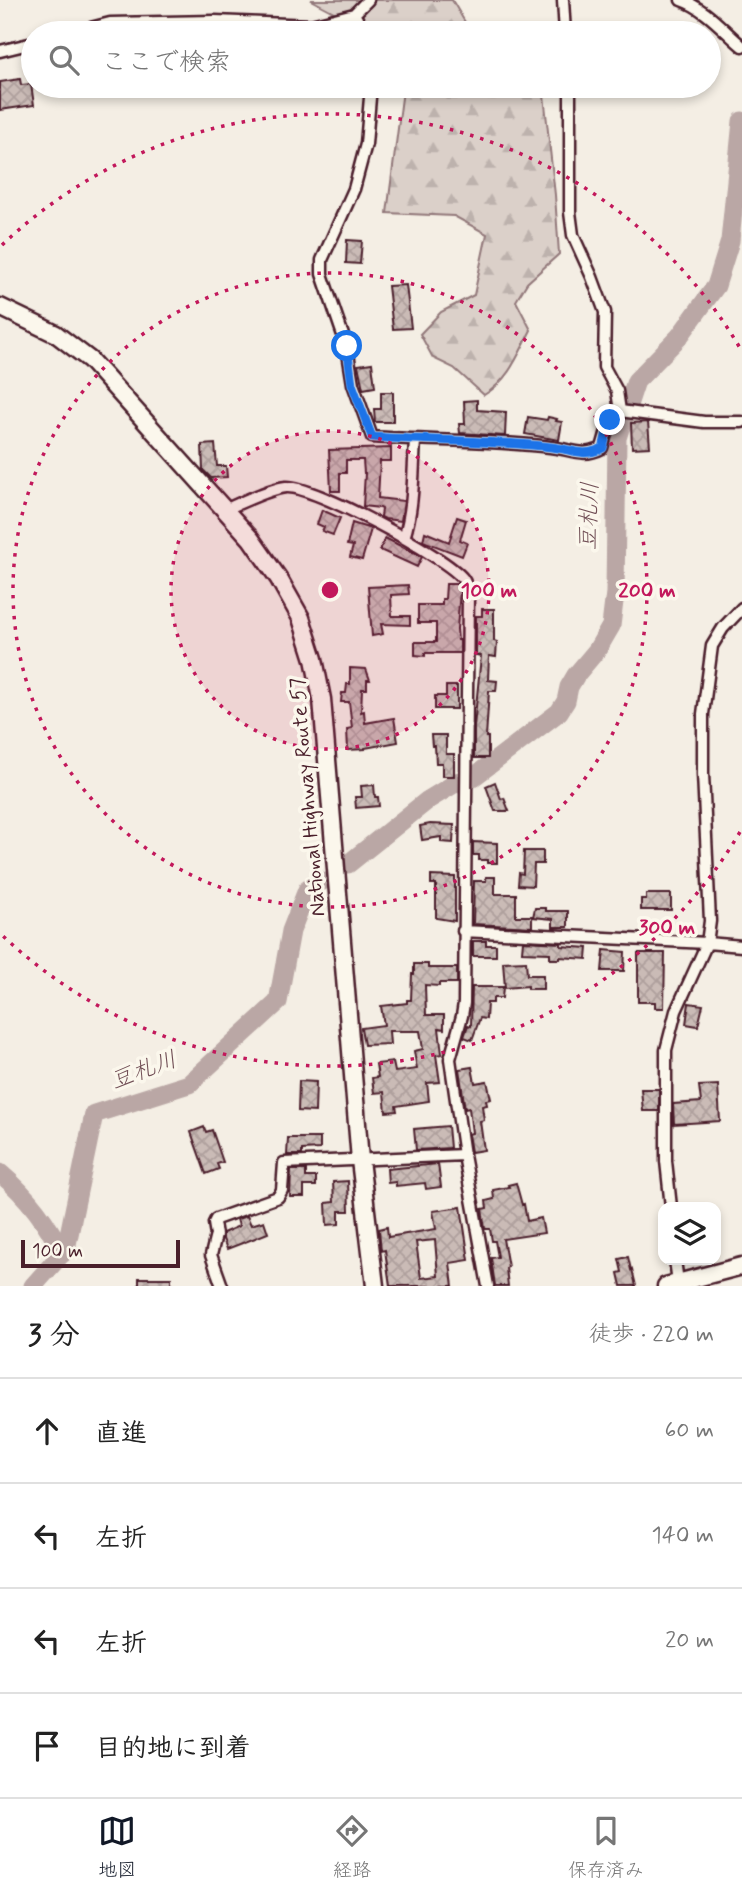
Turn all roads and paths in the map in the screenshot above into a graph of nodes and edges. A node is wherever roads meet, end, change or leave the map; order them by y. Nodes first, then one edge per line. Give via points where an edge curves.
1 (368, 0) edge
2 (563, 0) edge
3 (681, 0) edge
4 (354, 15) junction
5 (328, 21) edge
6 (358, 21) edge
7 (564, 21) edge
8 (715, 21) edge
9 (721, 27) edge
10 (21, 46) edge
11 (742, 46) edge
12 (0, 51) edge
13 (370, 98) edge
14 (570, 98) edge
15 (0, 307) edge
16 (620, 411) junction
17 (742, 422) edge
18 (415, 440) junction
19 (224, 510) junction
20 (404, 538) junction
21 (742, 608) edge
22 (463, 931) junction
23 (707, 943) junction
24 (742, 946) edge
25 (464, 1155) junction
26 (360, 1160) junction
27 (670, 1202) edge
28 (675, 1265) edge
29 (742, 1266) edge
30 (672, 1284) edge
31 (222, 1286) edge
32 (376, 1286) edge
33 (488, 1286) edge

1 - 4 street
2 - 7 street
3 - 8 street
4 - 5 street
4 - 6 street
9 - 11 street
10 - 12 street
13 - 18 street via 366,144 354,189 322,260 322,274 347,346 352,384 372,437
14 - 16 street via 573,235 605,312 604,367 617,391
15 - 19 highway, National Highway Route 57 via 56,334 90,360
16 - 17 street
16 - 18 street via 610,420 603,448 593,453 548,446
18 - 20 street
19 - 20 street via 287,487 348,509
19 - 26 highway, National Highway Route 57 via 268,561 292,599 314,659 322,699
20 - 22 street via 457,573 465,580 468,594
21 - 23 street via 712,646 703,714
22 - 23 street
22 - 25 street via 464,1003 450,1059
23 - 24 street
23 - 27 street via 676,1011 666,1050
25 - 26 street
25 - 33 street
26 - 31 street via 284,1163 278,1196 216,1219 211,1255
26 - 32 highway, National Highway Route 57
28 - 30 street
29 - 30 highway

